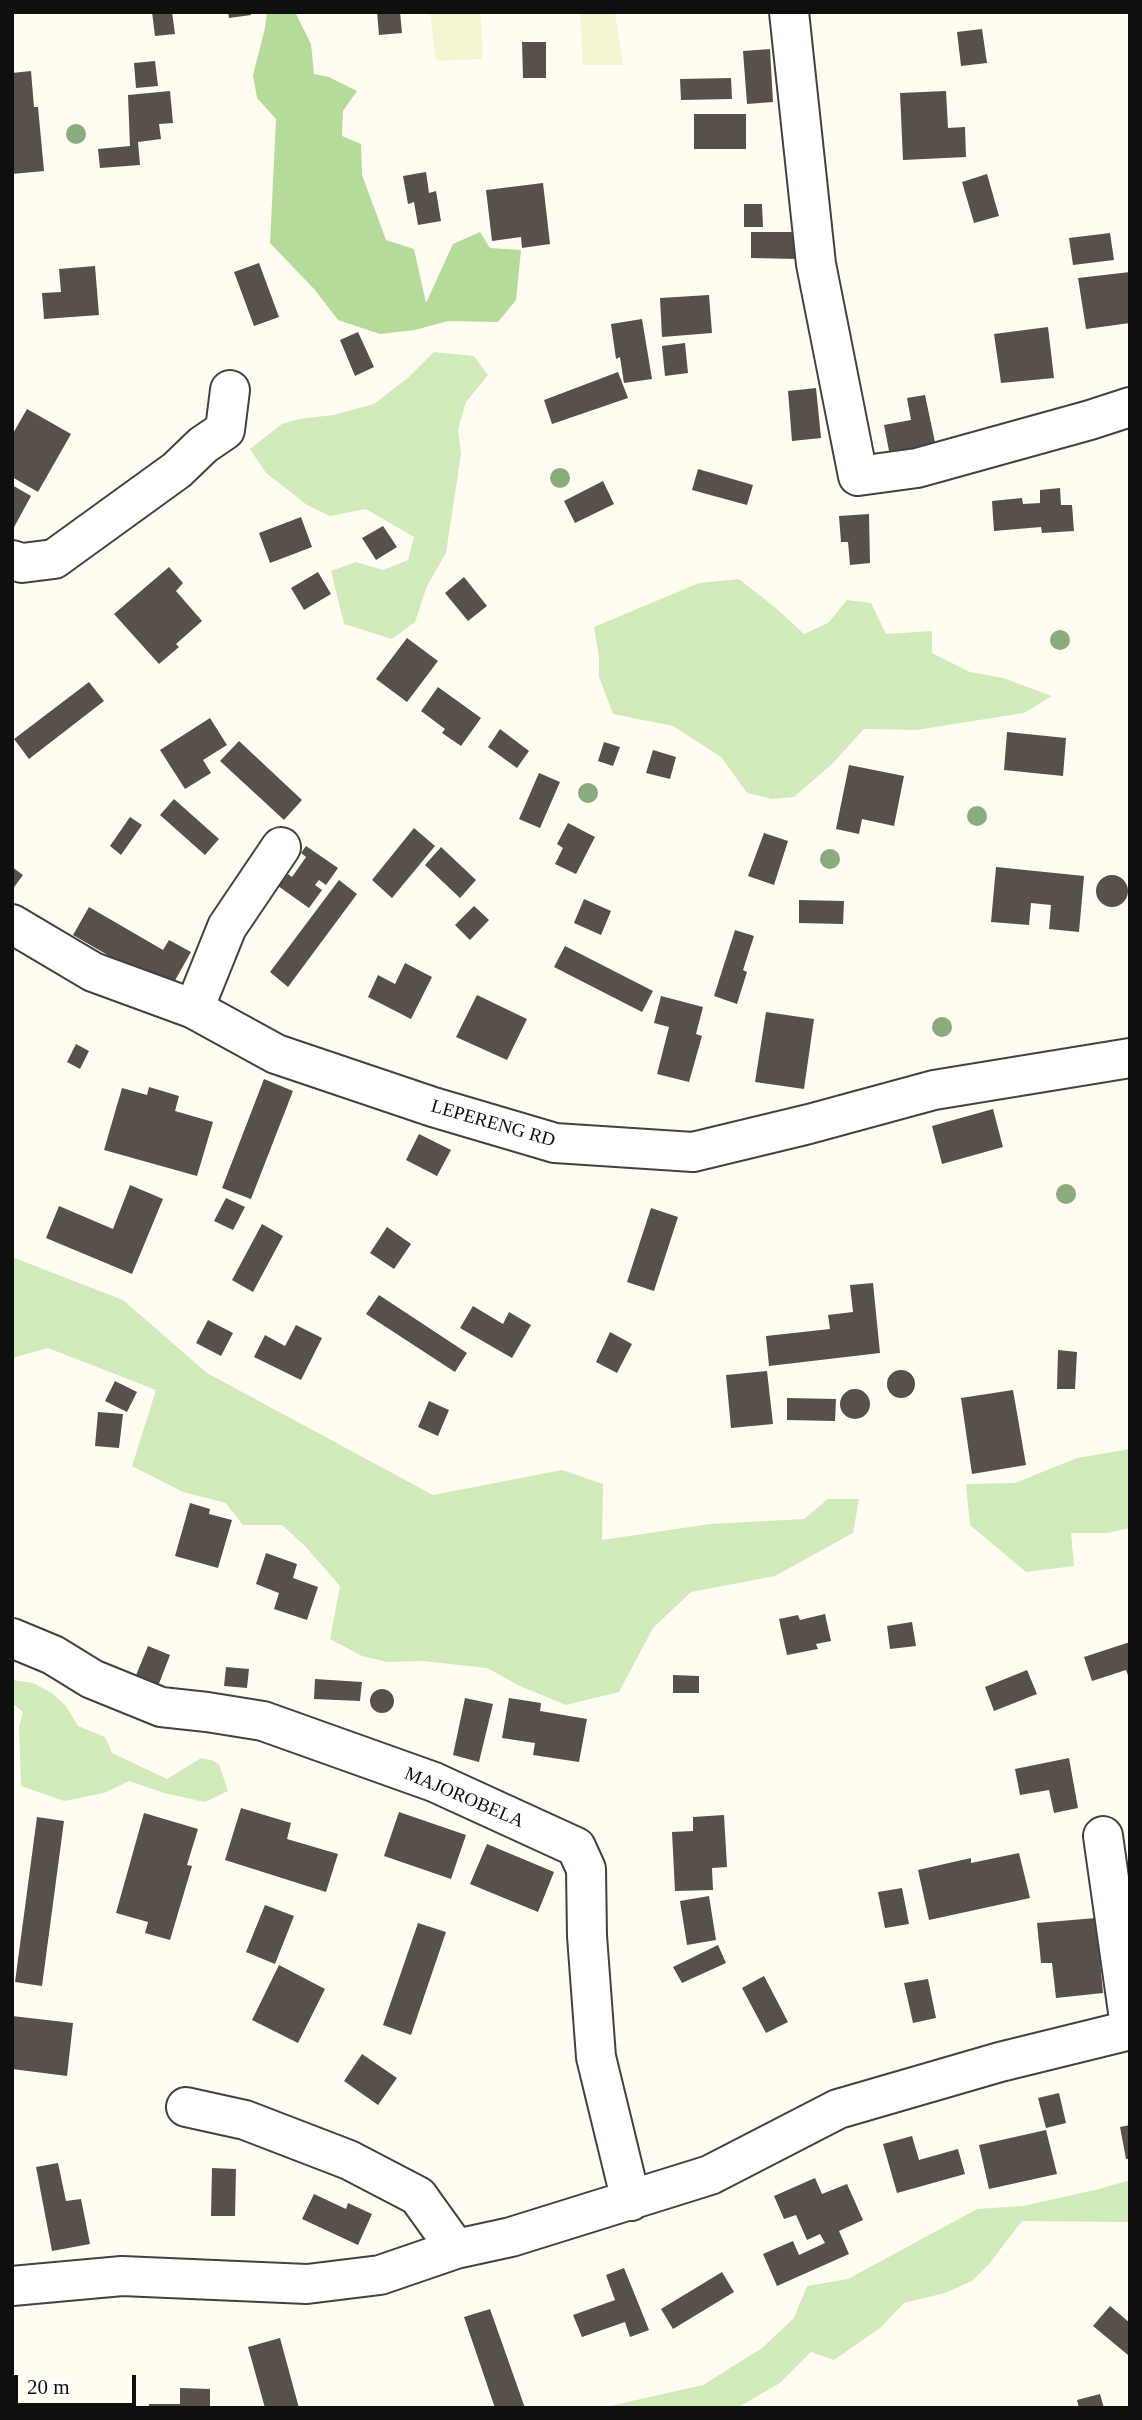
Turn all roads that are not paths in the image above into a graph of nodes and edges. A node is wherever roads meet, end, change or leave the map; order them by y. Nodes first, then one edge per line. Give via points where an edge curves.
1 (789, 12) edge
2 (230, 390) dead end
3 (1130, 407) edge
4 (12, 560) edge
5 (281, 847) dead end
6 (12, 924) edge
7 (194, 1009) junction
8 (1130, 1058) edge
9 (12, 1639) edge
10 (1103, 1836) dead end
11 (1130, 2028) edge
12 (186, 2107) dead end
13 (631, 2201) junction
14 (456, 2249) junction
15 (12, 2286) edge

1 - 3 street via 816,264 858,476 918,468
2 - 4 street via 225,430 177,470 54,559
5 - 7 street via 227,927
6 - 7 street, LEPERENG RD via 93,972
7 - 8 street, LEPERENG RD via 276,1054 555,1143 693,1152 934,1090
9 - 13 street, MAJOROBELA via 161,1707 263,1721 434,1782 576,1847 586,1869 586,1936 596,2057
10 - 11 street
11 - 13 street via 838,2109 710,2175
12 - 14 street via 258,2125 349,2160 418,2196
13 - 14 street
14 - 15 street via 380,2275 307,2284 122,2276

